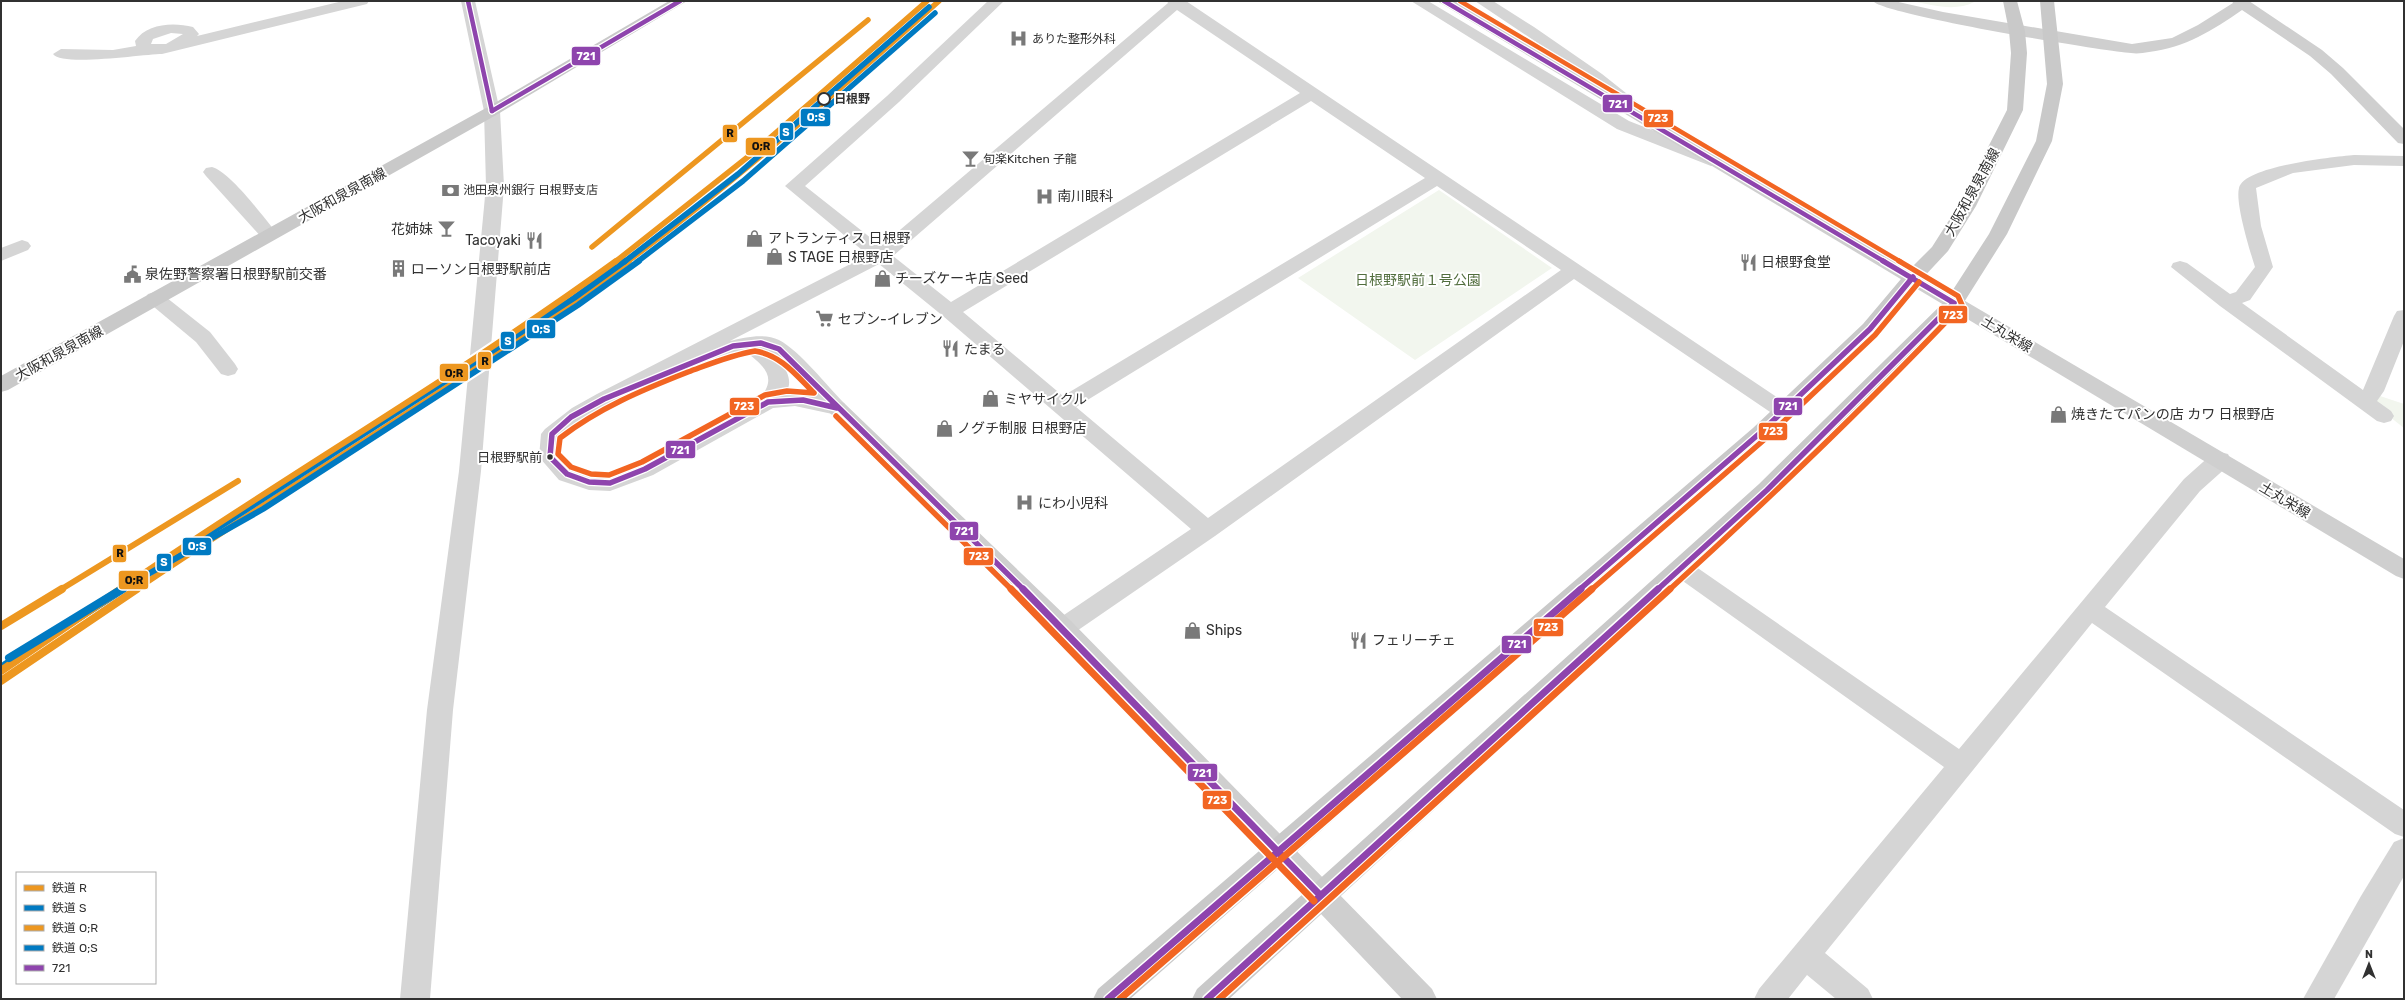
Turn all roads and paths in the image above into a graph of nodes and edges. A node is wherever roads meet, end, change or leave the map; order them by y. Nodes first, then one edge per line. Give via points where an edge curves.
1 (362, 1) edge
2 (468, 1) edge
3 (680, 1) edge
4 (997, 1) edge
5 (1418, 1) edge
6 (1444, 1) edge
7 (1482, 1) edge
8 (1880, 1) edge
9 (2010, 1) edge
10 (2046, 1) edge
11 (1177, 2) edge
12 (2240, 2) edge
13 (2017, 31) junction
14 (2051, 37) junction
15 (61, 54) dead end
16 (1312, 93) junction
17 (492, 111) junction
18 (1672, 136) junction
19 (2404, 139) edge
20 (2404, 161) edge
21 (1720, 164) junction
22 (212, 172) dead end
23 (1438, 178) junction
24 (269, 235) junction
25 (22, 246) dead end
26 (1, 255) edge
27 (882, 255) junction
28 (2180, 267) dead end
29 (1574, 270) junction
30 (1913, 277) junction
31 (155, 298) junction
32 (2228, 302) junction
33 (1954, 303) junction
34 (950, 311) junction
35 (2404, 316) edge
36 (749, 343) junction
37 (228, 369) dead end
38 (1, 385) edge
39 (604, 399) junction
40 (768, 402) junction
41 (2365, 402) junction
42 (1061, 407) junction
43 (837, 408) junction
44 (1783, 411) junction
45 (2384, 416) dead end
46 (2220, 460) junction
47 (1207, 530) junction
48 (1681, 568) junction
49 (2404, 570) edge
50 (2090, 609) junction
51 (1063, 628) junction
52 (1962, 766) junction
53 (2404, 825) edge
54 (2404, 851) edge
55 (1278, 852) junction
56 (1320, 896) junction
57 (1806, 955) junction
58 (415, 999) edge
59 (1108, 999) edge
60 (1207, 999) edge
61 (1422, 999) edge
62 (1769, 999) edge
63 (1858, 999) edge
64 (2318, 999) edge

1 - 15 street via 179,45 191,34 188,30 170,28 148,36 142,46 148,49 113,55
2 - 17 street
3 - 17 main road, 大阪和泉泉南線
4 - 27 street via 893,99 794,186
5 - 21 street via 1624,125
6 - 18 street, 土丸栄線
7 - 18 street via 1529,28 1593,73
8 - 13 street via 1900,8
9 - 13 main road, 大阪和泉泉南線
10 - 14 main road
11 - 16 street
11 - 27 street
12 - 14 street via 2199,33 2162,46 2132,49
12 - 19 street via 2316,53
13 - 14 street
13 - 30 main road, 大阪和泉泉南線 via 2019,53 2014,110 1967,206 1939,250
14 - 33 main road via 2055,84 2044,141 1998,234
16 - 23 street
16 - 34 street
17 - 24 main road, 大阪和泉泉南線
17 - 58 street via 495,186 477,399 440,710
18 - 21 street, 土丸栄線
20 - 32 street via 2354,160 2289,168 2249,185 2252,226 2264,267 2243,296
21 - 30 street, 土丸栄線
22 - 24 street
23 - 29 street
23 - 42 street
24 - 31 main road, 大阪和泉泉南線
25 - 26 street
27 - 34 street
27 - 39 street
28 - 32 street
29 - 44 street
29 - 47 street
30 - 33 street, 土丸栄線
30 - 44 main road, 大阪和泉泉南線 via 1870,329
31 - 37 street via 203,337
31 - 38 main road, 大阪和泉泉南線
32 - 41 street
33 - 46 street, 土丸栄線
33 - 48 main road via 1773,484
34 - 42 street
35 - 41 street via 2374,391
36 - 39 street via 734,346
36 - 40 street via 768,360 779,375 778,389
36 - 43 street via 772,345 785,354
39 - 40 street via 570,417 552,434 550,457 567,474 589,482 610,483 645,470
40 - 43 street via 805,398
41 - 45 street
42 - 47 street
43 - 51 street
44 - 55 main road, 大阪和泉泉南線
46 - 49 street, 土丸栄線
46 - 50 street via 2192,485
47 - 51 street
48 - 52 street
48 - 56 main road
50 - 52 street
50 - 53 street
51 - 55 street
52 - 57 street
54 - 64 street via 2370,905
55 - 56 street
55 - 59 main road, 大阪和泉泉南線
56 - 60 main road
56 - 61 street
57 - 62 street
57 - 63 street

